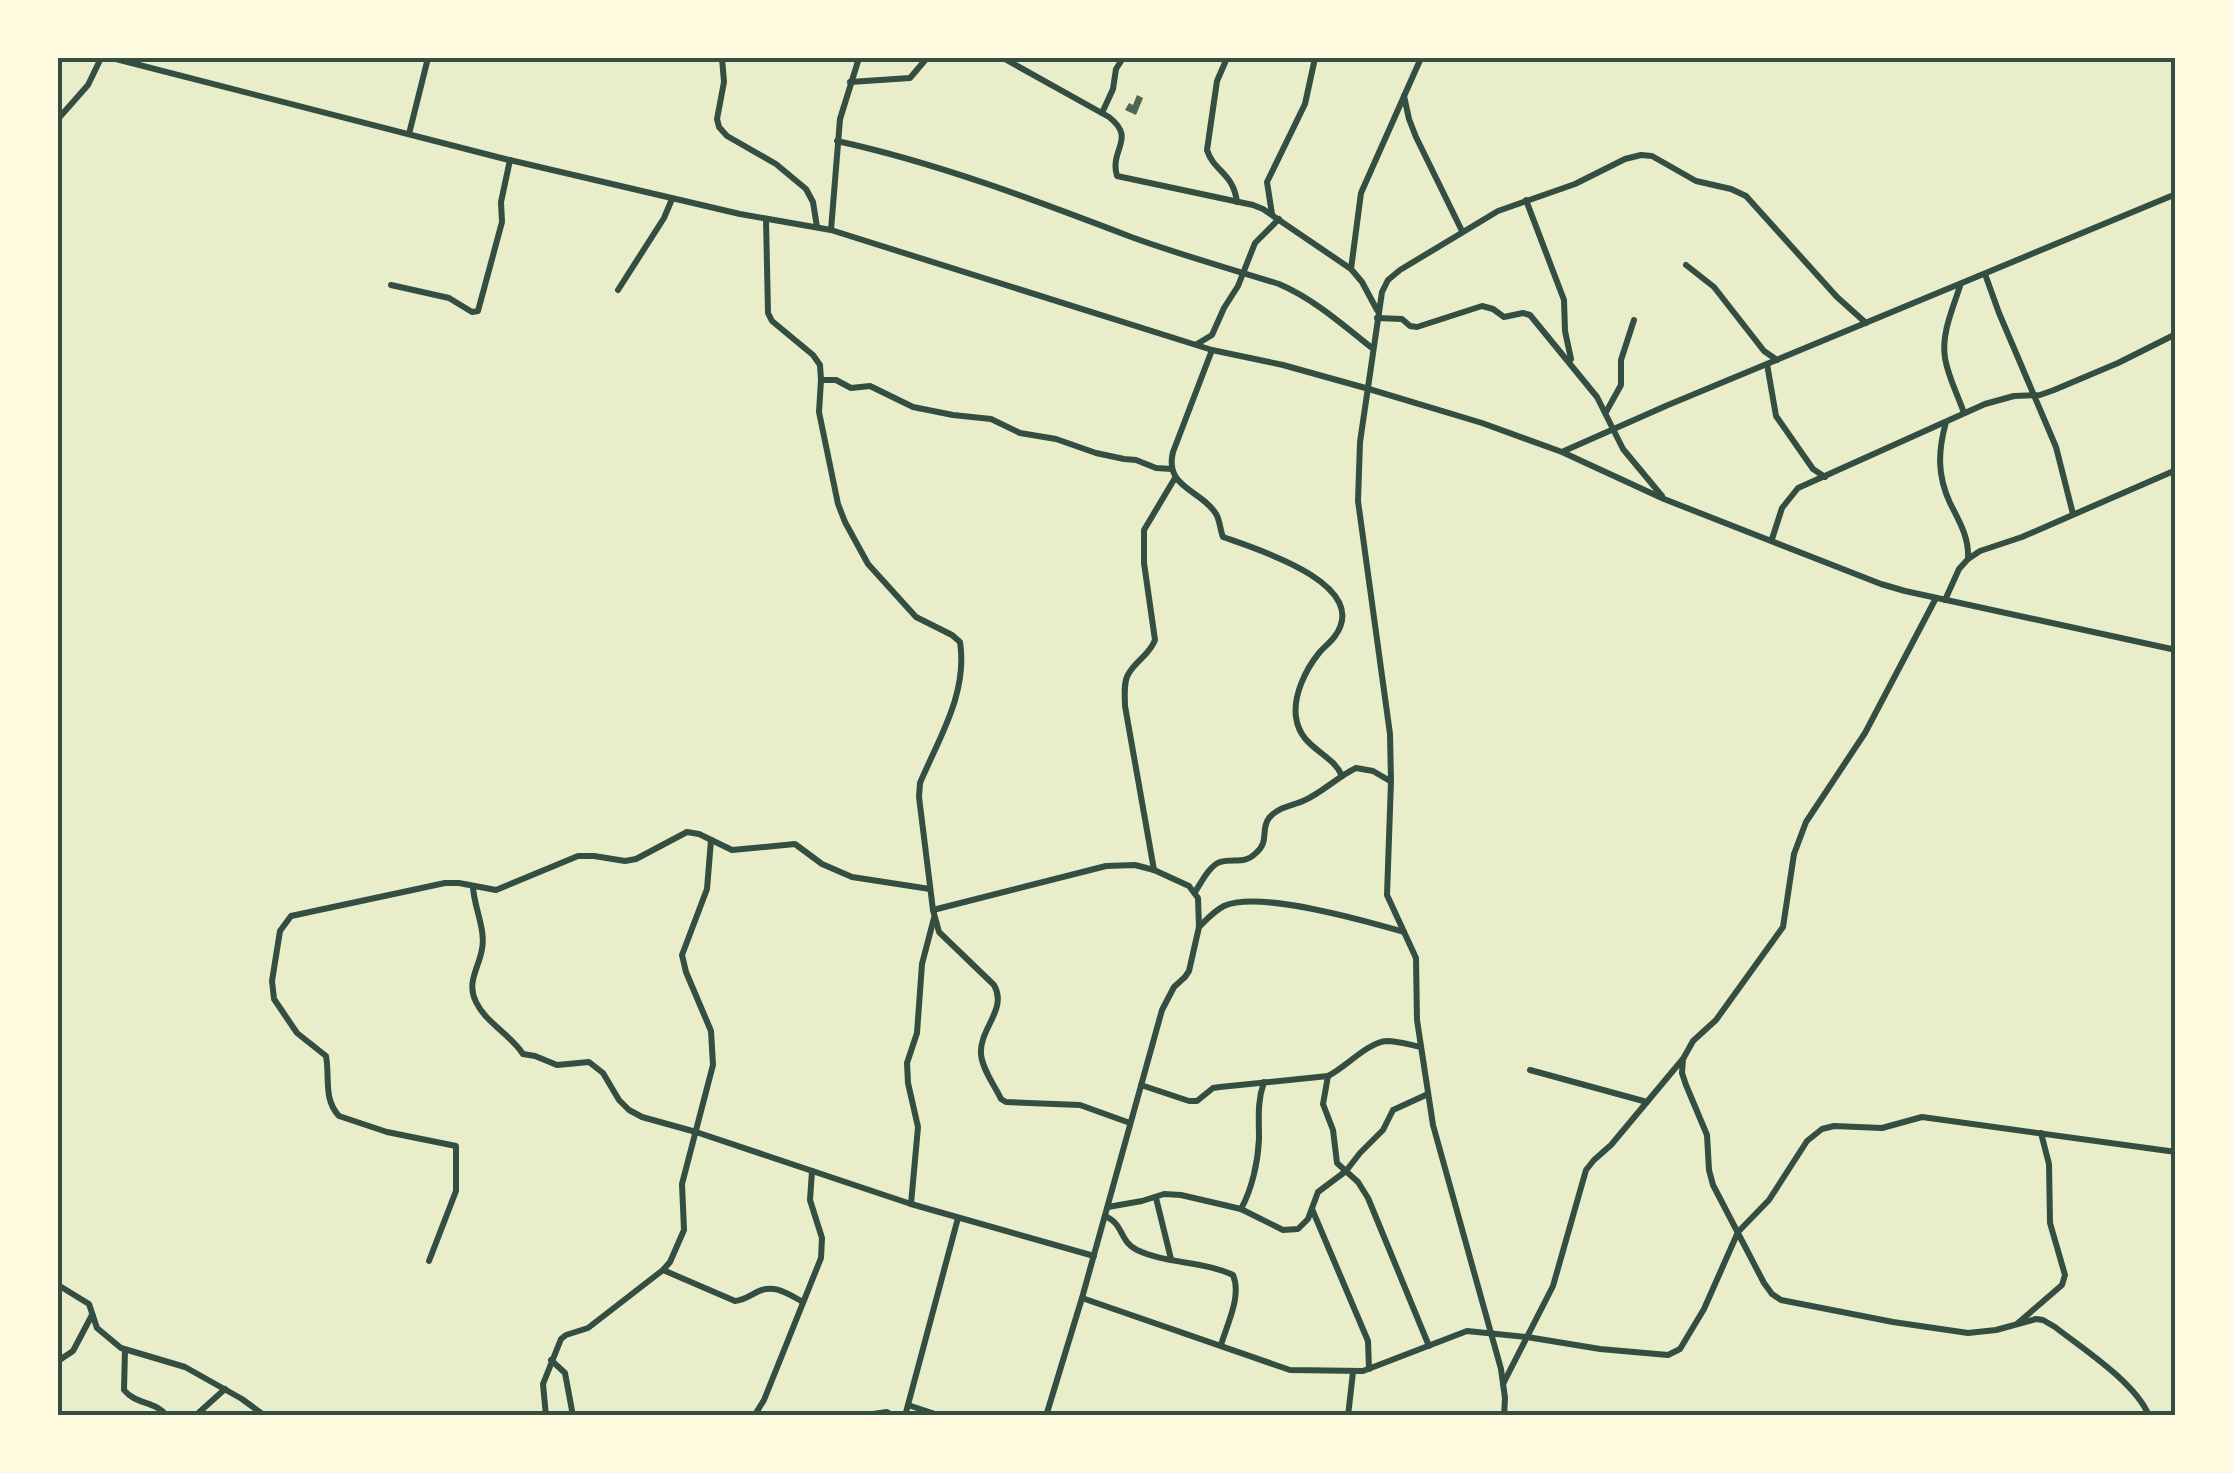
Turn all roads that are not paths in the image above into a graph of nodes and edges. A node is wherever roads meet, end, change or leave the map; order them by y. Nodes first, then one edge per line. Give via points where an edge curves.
1 (101, 58) edge
2 (112, 58) edge
3 (428, 58) edge
4 (722, 58) edge
5 (859, 58) edge
6 (927, 58) edge
7 (1002, 58) edge
8 (1122, 58) edge
9 (1226, 58) edge
10 (1314, 58) edge
11 (1421, 58) edge
12 (850, 82) junction
13 (1404, 95) junction
14 (1102, 113) junction
15 (58, 119) edge
16 (409, 134) junction
17 (837, 141) junction
18 (510, 160) junction
19 (2176, 194) edge
20 (672, 199) junction
21 (1526, 200) junction
22 (1236, 202) junction
23 (1275, 216) junction
24 (766, 219) junction
25 (817, 227) junction
26 (831, 230) junction
27 (1462, 231) junction
28 (1686, 265) dead end
29 (1352, 269) junction
30 (1244, 273) junction
31 (1985, 274) junction
32 (391, 285) dead end
33 (1960, 285) junction
34 (618, 290) dead end
35 (1378, 315) junction
36 (1634, 320) dead end
37 (1866, 322) junction
38 (2176, 334) edge
39 (1194, 345) junction
40 (1373, 349) junction
41 (1212, 350) junction
42 (1777, 360) junction
43 (1768, 364) junction
44 (1572, 365) junction
45 (822, 380) junction
46 (1368, 389) junction
47 (2035, 396) junction
48 (1606, 412) junction
49 (1964, 413) junction
50 (1946, 422) junction
51 (1614, 428) junction
52 (1562, 452) junction
53 (1172, 468) junction
54 (2176, 470) edge
55 (1825, 477) junction
56 (1175, 478) junction
57 (1664, 499) junction
58 (2074, 514) junction
59 (1772, 539) junction
60 (1968, 559) junction
61 (1940, 599) junction
62 (2176, 650) edge
63 (1342, 776) junction
64 (1391, 781) junction
65 (711, 840) junction
66 (1154, 870) junction
67 (474, 887) junction
68 (930, 889) junction
69 (1195, 892) junction
70 (934, 914) junction
71 (1199, 926) junction
72 (1406, 933) junction
73 (1421, 1047) junction
74 (1683, 1059) junction
75 (1530, 1070) dead end
76 (1328, 1076) junction
77 (1264, 1082) junction
78 (1141, 1085) junction
79 (1428, 1094) junction
80 (1648, 1102) junction
81 (1130, 1124) junction
82 (696, 1132) junction
83 (2041, 1133) junction
84 (2176, 1152) edge
85 (812, 1171) junction
86 (1346, 1172) junction
87 (1156, 1198) junction
88 (912, 1204) junction
89 (1312, 1208) junction
90 (1241, 1209) junction
91 (1106, 1212) junction
92 (958, 1218) junction
93 (1738, 1232) junction
94 (1094, 1256) junction
95 (1171, 1259) junction
96 (429, 1260) dead end
97 (662, 1270) junction
98 (58, 1285) edge
99 (1082, 1298) junction
100 (804, 1302) junction
101 (93, 1314) junction
102 (2015, 1325) junction
103 (1492, 1333) junction
104 (1528, 1337) junction
105 (1221, 1345) junction
106 (1429, 1346) junction
107 (125, 1350) junction
108 (551, 1360) junction
109 (58, 1361) edge
110 (1369, 1369) junction
111 (1353, 1372) junction
112 (1504, 1384) junction
113 (224, 1389) junction
114 (908, 1405) junction
115 (167, 1416) edge
116 (196, 1416) edge
117 (265, 1416) edge
118 (546, 1416) edge
119 (573, 1416) edge
120 (754, 1416) edge
121 (858, 1416) edge
122 (894, 1416) edge
123 (906, 1416) edge
124 (941, 1416) edge
125 (1046, 1416) edge
126 (1348, 1416) edge
127 (1504, 1416) edge
128 (2148, 1416) edge

1 - 15 street
2 - 16 street
3 - 16 street
4 - 25 street via 720,126 806,189
5 - 12 street
6 - 12 street via 910,78
7 - 14 street
8 - 14 street
9 - 22 street via 1208,150 1231,180
10 - 23 street via 1305,104 1267,182
11 - 13 street
12 - 17 street
13 - 27 street via 1408,119
13 - 29 street via 1361,193
14 - 22 street via 1122,130 1117,176
16 - 18 street
17 - 26 street
17 - 30 street via 904,157
18 - 20 street
18 - 32 street via 478,311
19 - 31 street
20 - 24 street
20 - 34 street
21 - 27 street
21 - 37 street via 1624,159 1652,156 1696,181 1746,196
21 - 44 street via 1564,300
22 - 23 street
23 - 29 street
23 - 30 street
24 - 25 street
24 - 45 street via 770,317 813,356
25 - 26 street
26 - 39 street
27 - 35 street via 1388,280
28 - 42 street via 1714,287
29 - 35 street
30 - 39 street via 1212,335
30 - 40 street via 1296,291
31 - 33 street
31 - 47 street
33 - 37 street
33 - 49 street via 1944,346
35 - 40 street
35 - 44 street via 1417,327 1482,306 1508,317 1523,312
36 - 48 street via 1621,385
37 - 42 street
38 - 47 street
39 - 41 street
40 - 46 street
41 - 46 street
41 - 53 street
42 - 43 street
43 - 51 street
43 - 55 street via 1776,416
44 - 48 street
45 - 53 street via 870,386 913,407 991,419 1020,433
45 - 68 street via 821,421 845,522 900,602 961,645 955,707 919,790
46 - 52 street
46 - 64 street via 1358,501
47 - 49 street via 1999,399
47 - 58 street
48 - 51 street
49 - 50 street
50 - 55 street
50 - 60 street via 1940,474 1965,532
51 - 52 street
51 - 57 street via 1632,464
52 - 57 street
53 - 56 street
54 - 58 street
55 - 59 street via 1788,498
56 - 63 street via 1215,511 1224,537 1297,565 1340,604 1343,620 1300,688 1296,720
56 - 66 street via 1144,530 1156,640 1128,673 1125,693
57 - 59 street
58 - 60 street
59 - 61 street via 1882,584
60 - 61 street
61 - 62 street
61 - 74 street via 1806,822 1783,927
63 - 64 street via 1356,768
63 - 69 street via 1272,815 1254,856 1215,865
64 - 72 street via 1387,895
65 - 67 street via 687,832 636,859 578,856 501,889
65 - 68 street via 732,850 797,845 852,877
65 - 82 street via 707,889 682,955 714,1054
66 - 69 street
66 - 70 street via 1106,866
67 - 82 street via 483,946 472,990 482,1012 526,1056 556,1065 589,1062 629,1110
67 - 96 street via 446,883 290,916 280,930 272,981 274,999 297,1033 326,1056 334,1112 387,1132 456,1146 456,1192
68 - 70 street
69 - 71 street
70 - 81 street via 943,938 999,994 981,1050 1001,1099 1080,1105
70 - 88 street via 907,1063 918,1127
71 - 72 street via 1224,906 1262,900
71 - 78 street via 1189,970 1162,1010
72 - 73 street via 1416,958
73 - 76 street via 1382,1041
73 - 79 street
74 - 80 street
74 - 93 street via 1682,1073 1707,1135 1710,1176
75 - 80 street
76 - 77 street
76 - 86 street via 1323,1104 1336,1160
77 - 78 street via 1213,1088 1197,1102
77 - 90 street via 1252,1184
78 - 81 street
79 - 86 street via 1393,1110
79 - 103 street
80 - 104 street via 1586,1170 1552,1286
81 - 91 street
82 - 85 street
82 - 97 street via 682,1184 684,1230
83 - 84 street
83 - 93 street via 1922,1117 1882,1128 1822,1129
83 - 102 street via 2050,1223 2064,1280
85 - 88 street
85 - 100 street via 810,1200 822,1250
86 - 89 street via 1320,1188
86 - 106 street via 1368,1198
87 - 90 street via 1181,1195
87 - 91 street
87 - 95 street
88 - 92 street
89 - 90 street via 1304,1224 1290,1230
89 - 110 street via 1368,1342
91 - 94 street
91 - 95 street via 1128,1244
92 - 94 street
92 - 114 street
93 - 102 street via 1764,1283 1786,1302 1968,1333
93 - 104 street via 1704,1309 1674,1352
94 - 99 street
95 - 105 street via 1236,1279
97 - 100 street via 735,1301 771,1288
97 - 108 street via 588,1328 561,1339
98 - 101 street via 86,1301
99 - 105 street
99 - 125 street
100 - 120 street
101 - 107 street via 100,1331
101 - 109 street via 73,1351
102 - 128 street via 2043,1320 2055,1326 2122,1381
103 - 104 street
103 - 106 street via 1467,1331
103 - 112 street
104 - 112 street
105 - 111 street via 1290,1370
106 - 110 street
107 - 113 street via 176,1363
107 - 115 street via 124,1390
108 - 118 street via 543,1384
108 - 119 street via 565,1373
110 - 111 street
111 - 126 street
112 - 127 street
113 - 116 street
113 - 117 street
114 - 123 street
114 - 124 street
121 - 122 street

